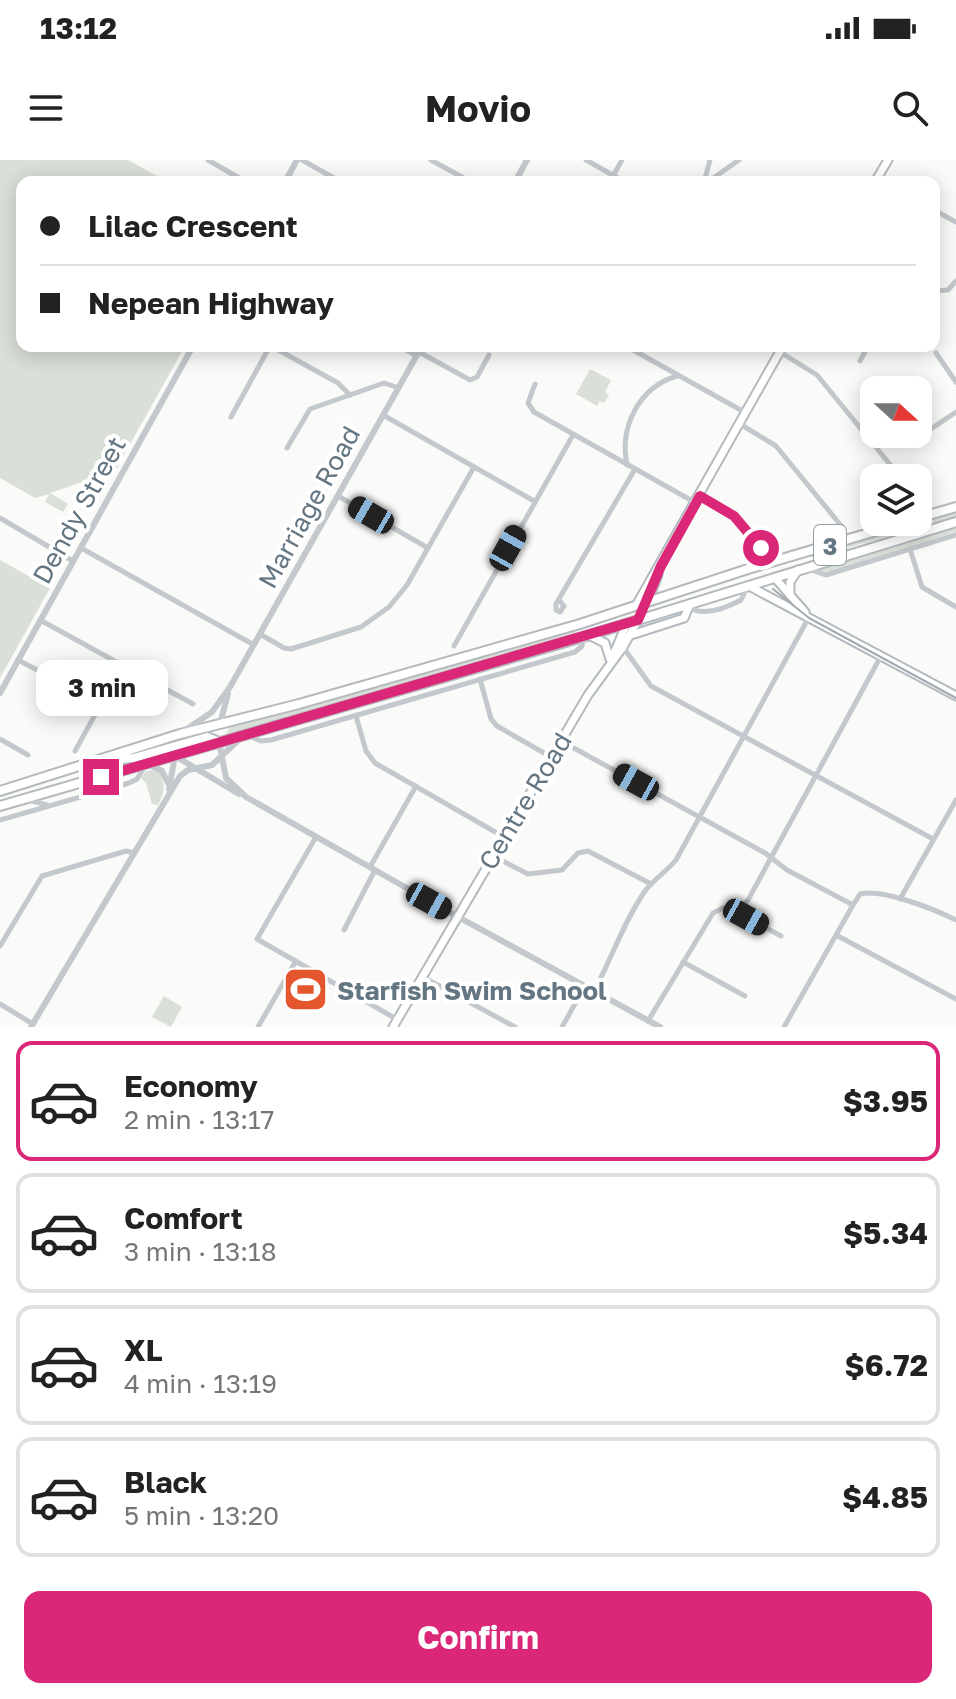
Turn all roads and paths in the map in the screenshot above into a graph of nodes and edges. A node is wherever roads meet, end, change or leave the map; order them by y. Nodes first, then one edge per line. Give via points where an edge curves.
1 (208, 160) edge
2 (299, 160) edge
3 (431, 160) edge
4 (586, 160) edge
5 (622, 160) edge
6 (710, 160) edge
7 (739, 160) edge
8 (720, 173) junction
9 (706, 174) joint
10 (236, 176) edge
11 (330, 176) edge
12 (460, 176) edge
13 (613, 176) joint
14 (716, 176) edge
15 (190, 352) edge
16 (267, 352) edge
17 (281, 352) edge
18 (418, 352) edge
19 (421, 352) edge
20 (637, 352) edge
21 (780, 352) edge
22 (786, 352) edge
23 (865, 352) edge
24 (936, 353) dead end
25 (489, 355) dead end
26 (860, 361) dead end
27 (678, 375) junction
28 (956, 382) edge
29 (535, 384) dead end
30 (399, 388) junction
31 (350, 395) junction
32 (956, 412) edge
33 (746, 413) junction
34 (383, 415) junction
35 (231, 417) dead end
36 (740, 424) junction
37 (932, 428) edge
38 (573, 435) junction
39 (287, 448) dead end
40 (890, 464) edge
41 (627, 465) junction
42 (474, 467) junction
43 (635, 469) junction
44 (338, 496) junction
45 (698, 499) junction
46 (534, 501) junction
47 (956, 507) edge
48 (932, 514) edge
49 (0, 518) edge
50 (956, 522) edge
51 (843, 528) dead end
52 (860, 535) edge
53 (956, 535) edge
54 (81, 548) junction
55 (428, 548) junction
56 (910, 549) junction
57 (764, 552) dead end
58 (803, 552) junction
59 (74, 559) junction
60 (819, 564) junction
61 (661, 566) junction
62 (755, 567) junction
63 (801, 569) junction
64 (775, 578) junction
65 (748, 586) junction
66 (791, 598) junction
67 (559, 600) dead end
68 (648, 601) junction
69 (637, 604) junction
70 (691, 604) junction
71 (956, 607) edge
72 (810, 617) junction
73 (40, 620) junction
74 (638, 620) junction
75 (627, 623) junction
76 (580, 624) junction
77 (260, 634) junction
78 (586, 636) junction
79 (629, 636) junction
80 (254, 645) junction
81 (454, 646) dead end
82 (623, 647) junction
83 (881, 656) junction
84 (629, 659) junction
85 (18, 660) junction
86 (610, 661) junction
87 (122, 666) junction
88 (480, 679) junction
89 (64, 684) dead end
90 (230, 687) junction
91 (0, 693) edge
92 (956, 696) edge
93 (193, 704) dead end
94 (217, 706) junction
95 (356, 716) junction
96 (217, 724) junction
97 (179, 735) junction
98 (245, 735) junction
99 (744, 737) junction
100 (0, 739) edge
101 (561, 741) junction
102 (219, 742) junction
103 (176, 745) junction
104 (75, 751) dead end
105 (28, 755) dead end
106 (175, 756) junction
107 (551, 757) junction
108 (220, 758) junction
109 (96, 760) junction
110 (146, 760) junction
111 (195, 769) junction
112 (815, 776) junction
113 (78, 783) junction
114 (416, 786) junction
115 (169, 787) junction
116 (0, 791) edge
117 (167, 797) junction
118 (246, 797) junction
119 (24, 799) junction
120 (956, 800) edge
121 (54, 804) junction
122 (0, 806) edge
123 (700, 817) junction
124 (0, 820) edge
125 (316, 837) junction
126 (504, 837) junction
127 (933, 839) junction
128 (132, 855) junction
129 (493, 856) junction
130 (771, 858) junction
131 (373, 868) junction
132 (651, 884) junction
133 (900, 899) junction
134 (853, 905) junction
135 (737, 908) junction
136 (457, 916) junction
137 (956, 920) edge
138 (344, 930) dead end
139 (836, 935) junction
140 (781, 936) dead end
141 (0, 946) edge
142 (296, 961) junction
143 (683, 962) junction
144 (423, 977) junction
145 (585, 986) junction
146 (594, 991) junction
147 (745, 996) dead end
148 (956, 999) edge
149 (0, 1004) edge
150 (643, 1021) junction
151 (396, 1023) edge
152 (32, 1025) edge
153 (259, 1026) edge
154 (515, 1027) edge
155 (562, 1027) edge
156 (660, 1027) edge
157 (784, 1027) edge

1 - 10 street
2 - 11 street
3 - 12 street
4 - 13 street
5 - 13 street
6 - 9 street
7 - 8 street
8 - 9 street
8 - 14 street
15 - 54 street, Dendy Street
16 - 35 street
17 - 31 street
18 - 30 street, Marriage Road
19 - 25 street via 472,380
20 - 27 street
21 - 33 main road, Centre Road
22 - 40 street via 817,375
23 - 26 street
24 - 28 street
27 - 33 street
27 - 41 street via 656,384 643,397 626,431
29 - 38 street via 528,403 536,414
30 - 31 street via 384,383
30 - 34 street, Marriage Road
31 - 39 street via 310,409
32 - 37 street
33 - 36 main road, Centre Road
34 - 42 street
34 - 44 street, Marriage Road
36 - 45 main road, Centre Road
36 - 51 street via 777,447
38 - 41 street
38 - 46 street
41 - 43 street
42 - 46 street
42 - 55 street
43 - 45 street
43 - 67 street
44 - 55 street
44 - 77 street, Marriage Road
45 - 57 street via 734,516
45 - 61 main road, Centre Road
46 - 81 street
47 - 48 highway
49 - 59 street
50 - 60 highway, 3
52 - 58 highway, 3
53 - 56 street
54 - 59 street, Dendy Street
54 - 80 street
55 - 77 street via 396,601 361,627 289,649
56 - 63 street via 826,575
56 - 71 street via 922,587
58 - 60 highway via 804,560
58 - 62 highway, 3
59 - 73 street, Dendy Street
60 - 63 highway, 3
61 - 68 main road, Centre Road
61 - 69 main road, Centre Road
62 - 64 highway
62 - 68 highway, 3
63 - 64 highway, 3
63 - 66 main road via 790,582
64 - 65 highway, 3
64 - 66 main road
65 - 70 highway, 3
65 - 72 main road
66 - 72 main road
68 - 69 highway, 3
68 - 74 highway, Centre Road
69 - 75 highway, Centre Road
69 - 76 highway, 3
70 - 74 highway, 3
70 - 79 main road via 685,618
72 - 83 main road
72 - 99 street
73 - 85 street, Dendy Street
73 - 87 street
74 - 75 highway, 3
74 - 79 main road, Centre Road
75 - 78 highway, 3
75 - 86 main road, Centre Road
76 - 78 highway
76 - 96 highway, 3
77 - 80 street, Marriage Road
78 - 86 main road via 606,644
78 - 88 street via 575,652
78 - 98 highway, 3
79 - 82 main road, Centre Road
80 - 90 street, Marriage Road
82 - 84 street
82 - 86 main road, Centre Road
83 - 92 main road
83 - 112 street
84 - 86 street
84 - 99 street via 651,686
85 - 89 street
85 - 91 street, Dendy Street
86 - 101 main road, Centre Road
87 - 93 street
87 - 104 street
88 - 95 street
88 - 107 street via 497,726
90 - 94 street, Marriage Road
90 - 96 street, Marriage Road
94 - 96 street
94 - 97 street, Marriage Road
95 - 98 street via 267,741
95 - 114 street via 372,761
96 - 97 highway, 3
96 - 102 highway
97 - 103 highway
97 - 109 highway, 3
98 - 102 highway, 3
98 - 108 street
99 - 112 street
99 - 123 street
100 - 105 street
101 - 107 main road, Centre Road
101 - 123 street
102 - 103 highway via 208,737
102 - 106 highway, 3
102 - 108 street
103 - 106 highway
103 - 110 highway
106 - 110 highway, 3
106 - 111 street
106 - 115 street
107 - 126 main road, Centre Road
108 - 111 street
108 - 118 street via 228,781
109 - 110 highway
109 - 116 highway, 3
110 - 113 highway, 3
110 - 115 street via 163,772
110 - 121 street via 134,781
111 - 117 street via 182,774
111 - 118 street
112 - 127 street
112 - 130 street
113 - 119 highway, 3
113 - 121 street
114 - 126 street
114 - 131 street
115 - 117 street
117 - 128 street
118 - 125 street
119 - 121 street
119 - 122 highway, 3
120 - 127 street
121 - 124 street
123 - 130 street
123 - 132 street via 674,863
125 - 131 street
125 - 142 street via 257,939
126 - 129 main road, Centre Road
127 - 133 street
128 - 141 street via 122,853 42,876
128 - 152 street
129 - 132 street via 528,874 562,870 578,853 588,851
129 - 136 main road, Centre Road
130 - 134 street
130 - 135 street via 748,900
131 - 136 street
131 - 138 street
132 - 146 street via 615,942
133 - 134 street via 865,892
133 - 137 street
134 - 139 street
135 - 140 street
135 - 143 street via 713,913
136 - 144 main road, Centre Road
136 - 145 street
139 - 148 street
139 - 157 street
142 - 151 street
142 - 153 street
143 - 147 street
143 - 150 street
144 - 151 main road, Centre Road
144 - 154 street
145 - 146 street
145 - 155 street
146 - 150 street
149 - 152 street
150 - 156 street

